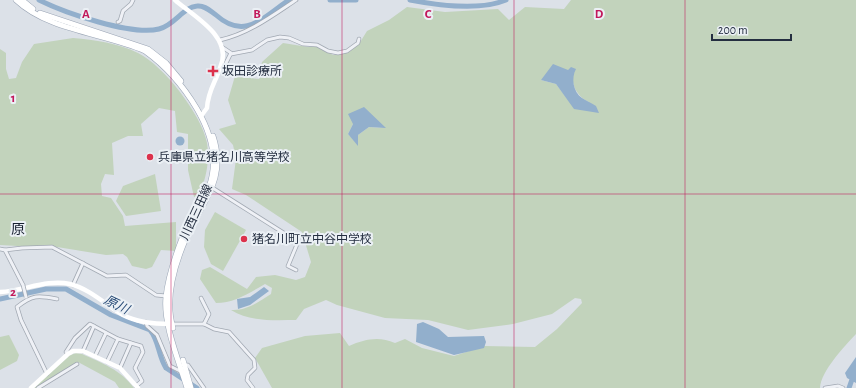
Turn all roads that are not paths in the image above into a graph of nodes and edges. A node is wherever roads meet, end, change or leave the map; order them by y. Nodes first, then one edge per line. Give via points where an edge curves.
1 (16, 0) edge
2 (22, 0) edge
3 (133, 0) edge
4 (175, 0) edge
5 (296, 0) edge
6 (118, 22) dead end
7 (220, 40) junction
8 (359, 40) dead end
9 (222, 47) junction
10 (231, 54) junction
11 (245, 72) dead end
12 (202, 114) junction
13 (211, 187) junction
14 (0, 249) edge
15 (5, 250) junction
16 (83, 263) junction
17 (296, 270) dead end
18 (73, 285) junction
19 (0, 292) edge
20 (166, 296) junction
21 (27, 298) junction
22 (201, 298) dead end
23 (57, 299) dead end
24 (146, 322) junction
25 (170, 324) junction
26 (204, 324) junction
27 (94, 326) junction
28 (106, 333) junction
29 (118, 339) junction
30 (131, 343) junction
31 (83, 350) junction
32 (68, 354) junction
33 (95, 356) junction
34 (107, 362) junction
35 (77, 364) dead end
36 (182, 366) junction
37 (120, 368) junction
38 (47, 374) junction
39 (186, 381) edge
40 (137, 387) edge
41 (250, 387) edge
42 (31, 388) edge
43 (38, 388) edge
44 (204, 388) edge
45 (825, 388) edge
46 (843, 388) edge

1 - 12 main road, 川西三田線 via 47,20 145,51 169,71
2 - 12 main road, 川西三田線 via 44,15 148,49 173,71
3 - 6 street via 123,10
4 - 7 street
5 - 7 street via 258,25
7 - 9 street
8 - 10 street via 347,51 337,53 317,45 280,37 267,40 252,50
9 - 10 street
9 - 12 street via 223,60 210,89 207,108
10 - 11 street via 225,65 234,70 238,67
12 - 13 main road, 川西三田線 via 211,129 217,154
13 - 17 street via 298,242 288,266
13 - 20 main road, 川西三田線 via 183,236
13 - 25 main road, 川西三田線 via 187,236 171,285
14 - 15 street
15 - 16 street via 52,247
15 - 21 street, bridge
16 - 18 street
16 - 20 street via 107,276 130,277 156,295
18 - 19 street via 46,283
18 - 24 street via 124,315
20 - 25 main road, 川西三田線 via 165,310
21 - 23 street via 43,296
21 - 38 street via 17,307
22 - 26 street via 209,314
24 - 25 street
24 - 39 street via 157,335 170,366
25 - 26 street
25 - 36 main road, 川西三田線
26 - 41 street via 229,332 254,360 255,368 247,380
27 - 28 street
27 - 31 street
27 - 32 street via 90,324 75,338 66,352
28 - 29 street
28 - 33 street
29 - 30 street
29 - 34 street
30 - 37 street
30 - 40 street via 141,346 143,352 136,368 142,381
31 - 32 street
31 - 33 street
32 - 38 street
33 - 34 street
34 - 37 street
35 - 43 street
36 - 39 main road, 川西三田線
36 - 44 street via 188,365
37 - 40 street
38 - 42 street
45 - 46 street

